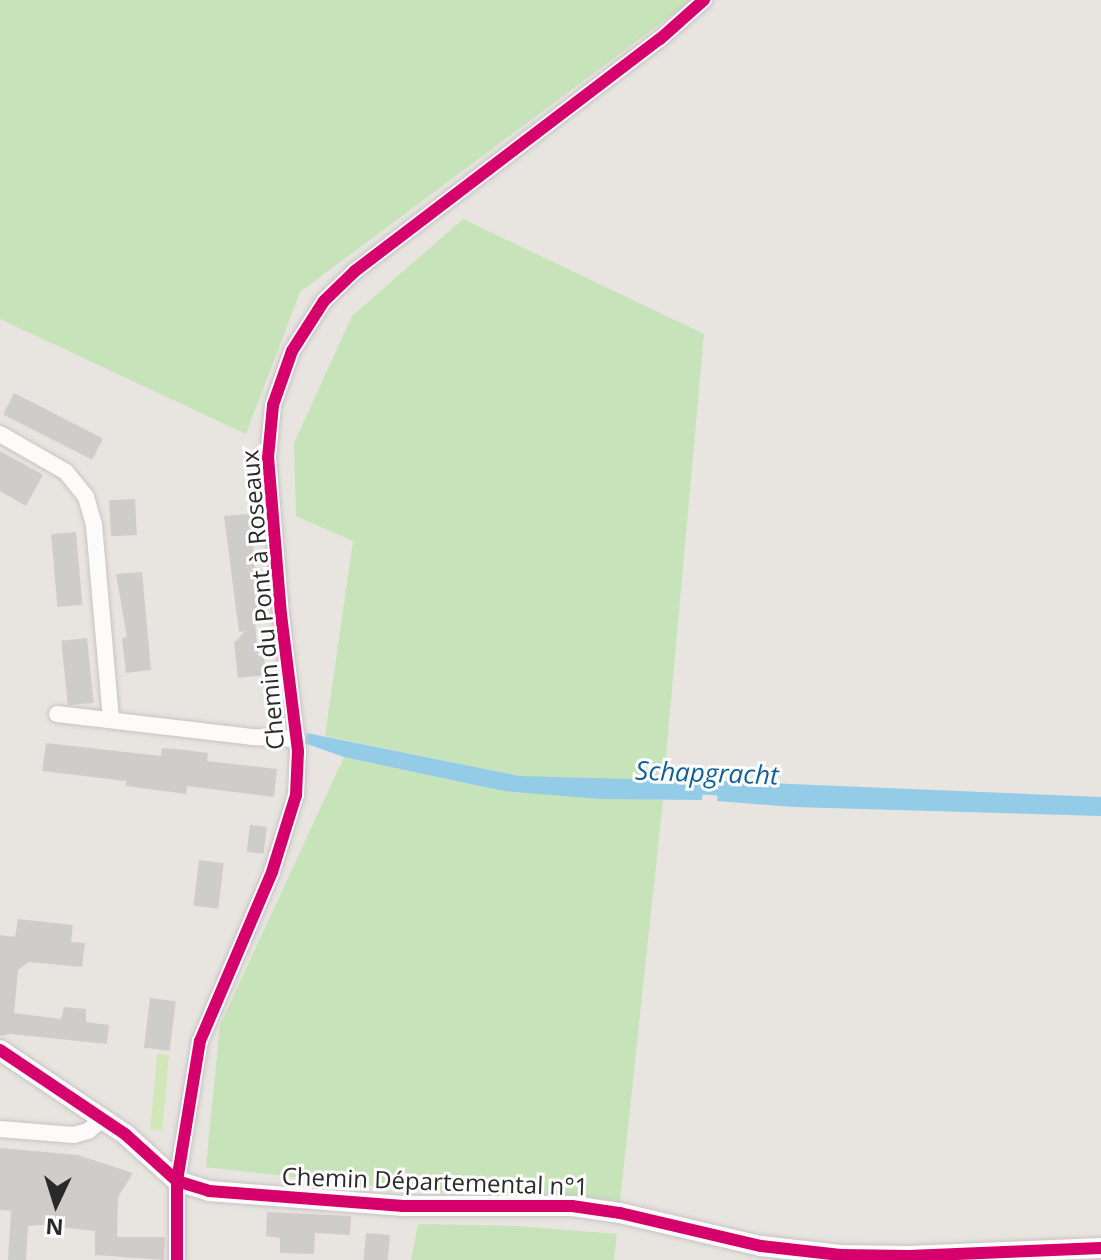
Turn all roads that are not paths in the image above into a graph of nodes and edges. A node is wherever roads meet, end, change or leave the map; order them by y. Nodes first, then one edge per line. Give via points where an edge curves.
1 (704, 0) edge
2 (0, 434) edge
3 (57, 714) dead end
4 (111, 719) junction
5 (297, 739) junction
6 (0, 1050) edge
7 (103, 1119) junction
8 (0, 1129) edge
9 (177, 1181) junction
10 (1101, 1248) edge
11 (177, 1260) edge

1 - 5 street, Chemin du Pont à Roseaux via 355,271 324,301 298,339 273,405 268,458
2 - 4 street via 66,472 89,504
3 - 4 street
4 - 5 street
5 - 9 street, Chemin du Pont à Roseaux via 291,820 203,1032
6 - 7 street, Chemin Départemental n°1
7 - 8 street via 74,1135
7 - 9 street, Chemin Départemental n°1
9 - 10 street, Chemin Départemental n°1 via 209,1191 350,1203 572,1206 761,1246 840,1255
9 - 11 street, Chemin du Pont à Roseaux

